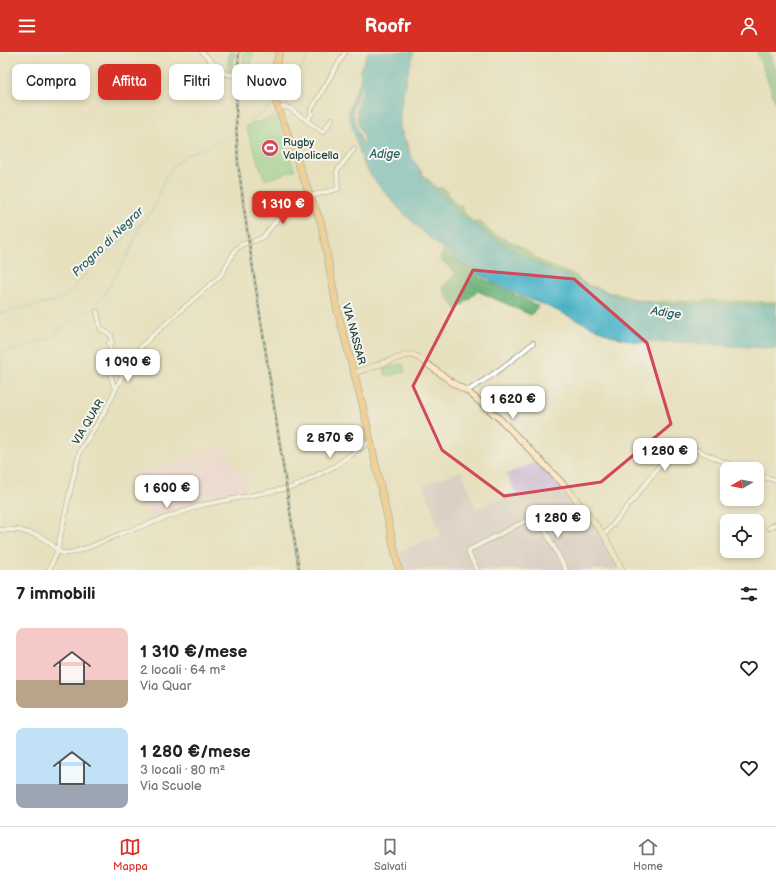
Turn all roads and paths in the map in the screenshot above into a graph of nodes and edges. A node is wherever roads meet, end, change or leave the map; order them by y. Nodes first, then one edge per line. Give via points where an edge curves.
1 (202, 52) edge
2 (280, 52) edge
3 (345, 52) edge
4 (276, 64) edge
5 (232, 75) edge
6 (275, 100) edge
7 (277, 106) junction
8 (332, 119) dead end
9 (307, 121) junction
10 (354, 149) dead end
11 (310, 196) junction
12 (254, 242) tunnel mouth
13 (246, 243) tunnel mouth
14 (98, 312) dead end
15 (533, 343) dead end
16 (354, 373) junction
17 (115, 390) junction
18 (467, 391) junction
19 (371, 441) junction
20 (724, 462) edge
21 (764, 477) edge
22 (776, 480) edge
23 (776, 524) edge
24 (769, 528) dead end
25 (0, 530) edge
26 (604, 535) junction
27 (57, 550) junction
28 (49, 570) edge
29 (399, 570) edge
30 (477, 570) edge
31 (566, 570) edge
32 (622, 570) edge

1 - 5 street via 220,70
2 - 4 main road, VIA NASSAR
3 - 9 street
6 - 7 main road, VIA NASSAR
7 - 9 street via 289,108
7 - 11 main road, VIA NASSAR
8 - 9 street via 323,132
10 - 11 street via 338,171 338,189
11 - 12 street via 302,195 286,209 263,237
11 - 16 main road, VIA NASSAR via 321,222 337,309
13 - 17 street, VIA QUAR via 236,249 221,275 141,346
14 - 17 street via 101,329 111,335 109,368
15 - 18 street via 507,365
16 - 18 street via 413,355
16 - 19 main road, VIA NASSAR
17 - 27 street, VIA QUAR via 80,452
18 - 26 street via 501,420 567,488
19 - 27 street via 335,466 294,487 202,506 70,553
19 - 29 main road, VIA NASSAR
20 - 26 street via 684,444 674,447
21 - 22 street
23 - 24 street
25 - 27 street via 18,530 40,536
26 - 32 street
27 - 28 street, VIA QUAR
30 - 31 street via 468,554 469,550 537,515

